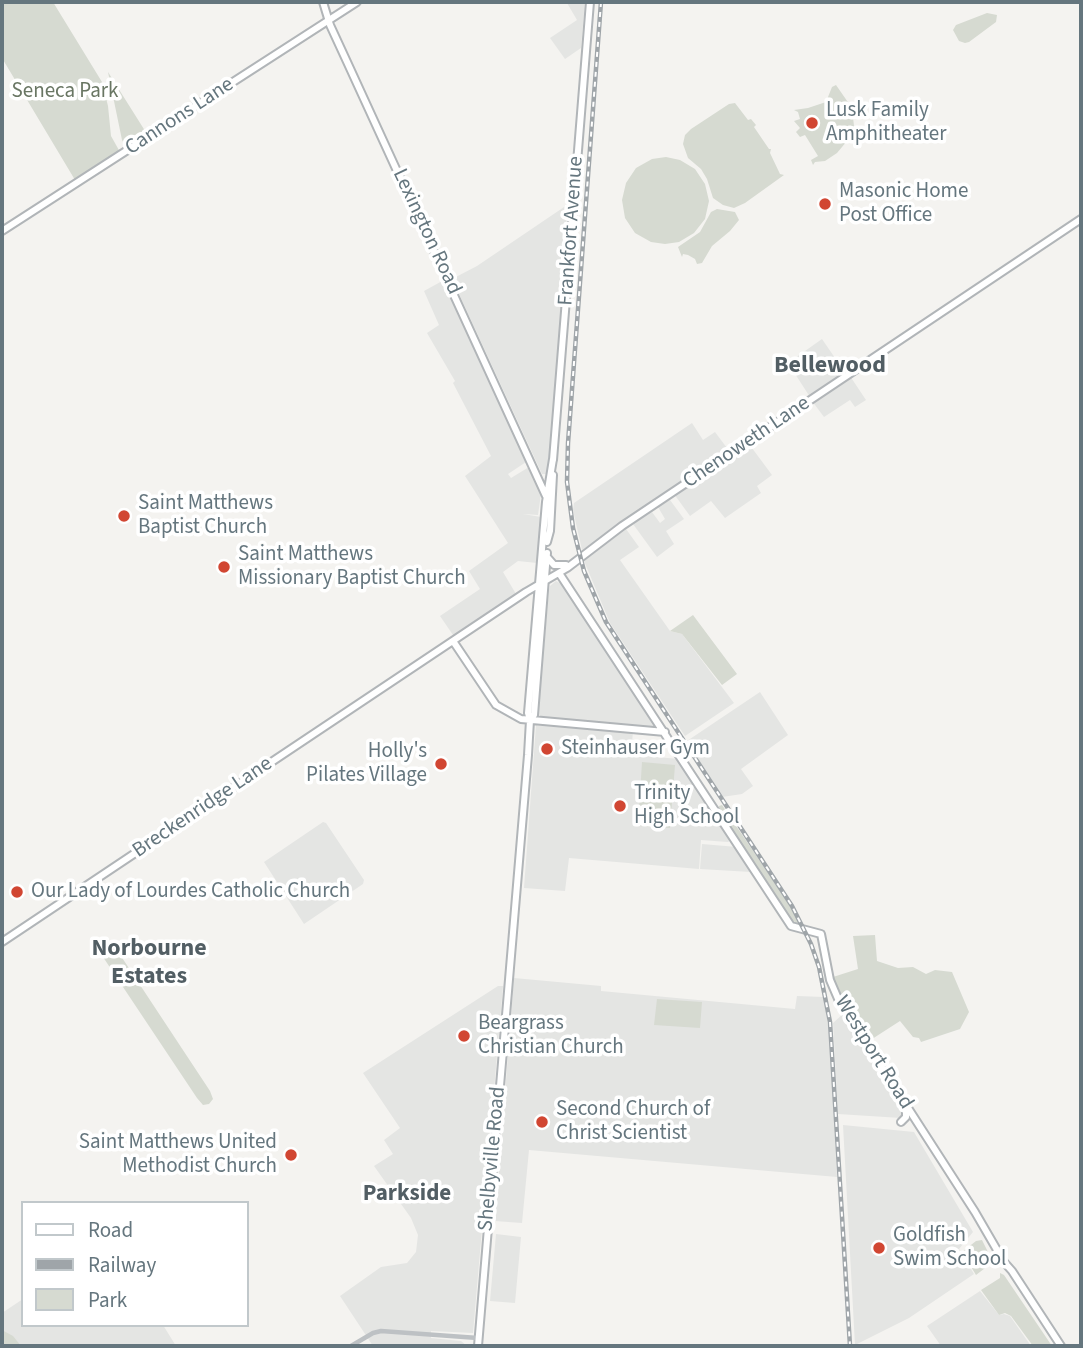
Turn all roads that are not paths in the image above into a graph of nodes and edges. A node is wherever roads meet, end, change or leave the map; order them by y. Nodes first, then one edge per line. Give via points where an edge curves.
1 (323, 2) edge
2 (357, 2) edge
3 (590, 2) edge
4 (329, 20) junction
5 (1081, 219) edge
6 (2, 231) edge
7 (553, 459) junction
8 (532, 462) junction
9 (550, 472) junction
10 (540, 475) junction
11 (547, 494) junction
12 (545, 542) junction
13 (547, 556) junction
14 (563, 569) junction
15 (542, 583) junction
16 (453, 641) junction
17 (530, 720) junction
18 (665, 732) junction
19 (2, 942) edge
20 (906, 1106) junction
21 (901, 1122) dead end
22 (478, 1342) edge
23 (351, 1346) edge
24 (1061, 1346) edge

1 - 4 main road, Lexington Road
2 - 4 main road, Cannons Lane
3 - 7 main road, Frankfort Avenue
4 - 6 main road, Cannons Lane
4 - 8 main road, Lexington Road
5 - 14 main road, Chenoweth Lane
7 - 9 main road, Frankfort Avenue
7 - 12 main road, Frankfort Avenue via 552,508
8 - 10 main road, Lexington Road
8 - 11 main road, Lexington Road
9 - 10 main road
9 - 11 main road, Frankfort Avenue
10 - 11 main road, Lexington Road
11 - 12 main road, Lexington Road
12 - 13 main road, Shelbyville Road
12 - 15 main road, Shelbyville Road
13 - 14 main road
13 - 15 main road, Shelbyville Road
14 - 15 main road, Chenoweth Lane
14 - 18 main road, Westport Road via 574,595
15 - 16 main road, Breckenridge Lane
15 - 17 main road, Shelbyville Road via 534,715
16 - 17 main road via 496,705
16 - 19 main road, Breckenridge Lane
17 - 18 main road
17 - 22 main road, Shelbyville Road
18 - 20 main road, Westport Road via 791,926 821,934 834,990
20 - 21 main road
20 - 24 main road, Westport Road
22 - 23 street via 381,1331

